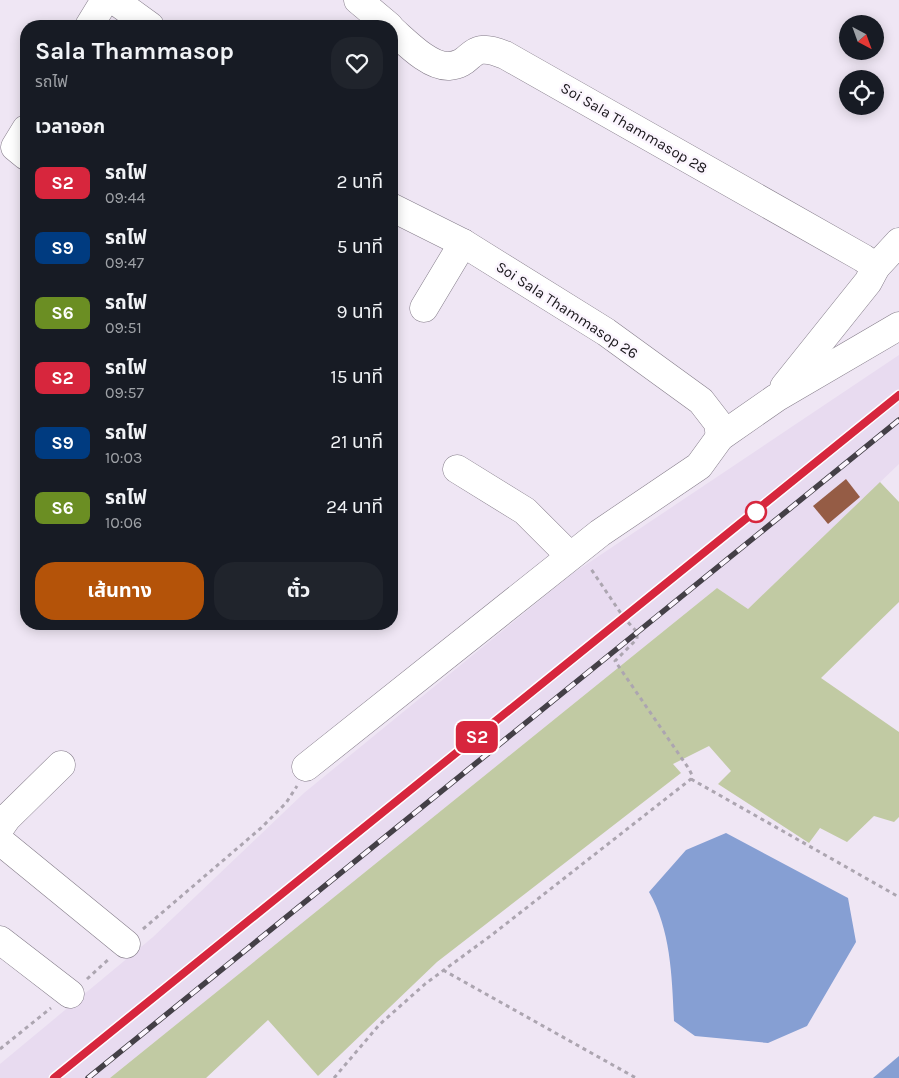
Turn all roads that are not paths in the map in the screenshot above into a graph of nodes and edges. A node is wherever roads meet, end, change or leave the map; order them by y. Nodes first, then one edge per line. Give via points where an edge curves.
1 (105, 0) edge
2 (114, 0) edge
3 (358, 0) edge
4 (93, 20) edge
5 (142, 20) edge
6 (382, 20) edge
7 (398, 34) edge
8 (20, 139) edge
9 (20, 151) edge
10 (398, 210) edge
11 (899, 242) edge
12 (463, 243) junction
13 (876, 267) junction
14 (424, 308) dead end
15 (899, 326) edge
16 (776, 398) junction
17 (720, 437) junction
18 (457, 469) dead end
19 (574, 553) junction
20 (61, 765) dead end
21 (306, 767) road end
22 (0, 828) edge
23 (0, 841) edge
24 (0, 940) edge
25 (126, 944) road end
26 (70, 994) road end

1 - 4 street
2 - 5 street
3 - 6 street, Soi Sala Thammasop 28
7 - 13 street, Soi Sala Thammasop 28 via 425,58 447,66 457,64 477,50 489,48 506,55
8 - 9 street via 15,147
10 - 12 street, Soi Sala Thammasop 26
11 - 13 street
12 - 14 street
12 - 17 street, Soi Sala Thammasop 26 via 606,332 700,401 718,423
13 - 16 street via 868,282
15 - 16 street
16 - 17 street
17 - 19 street via 698,466
18 - 19 street via 525,511
19 - 21 street
20 - 22 street
23 - 25 street
24 - 26 street

